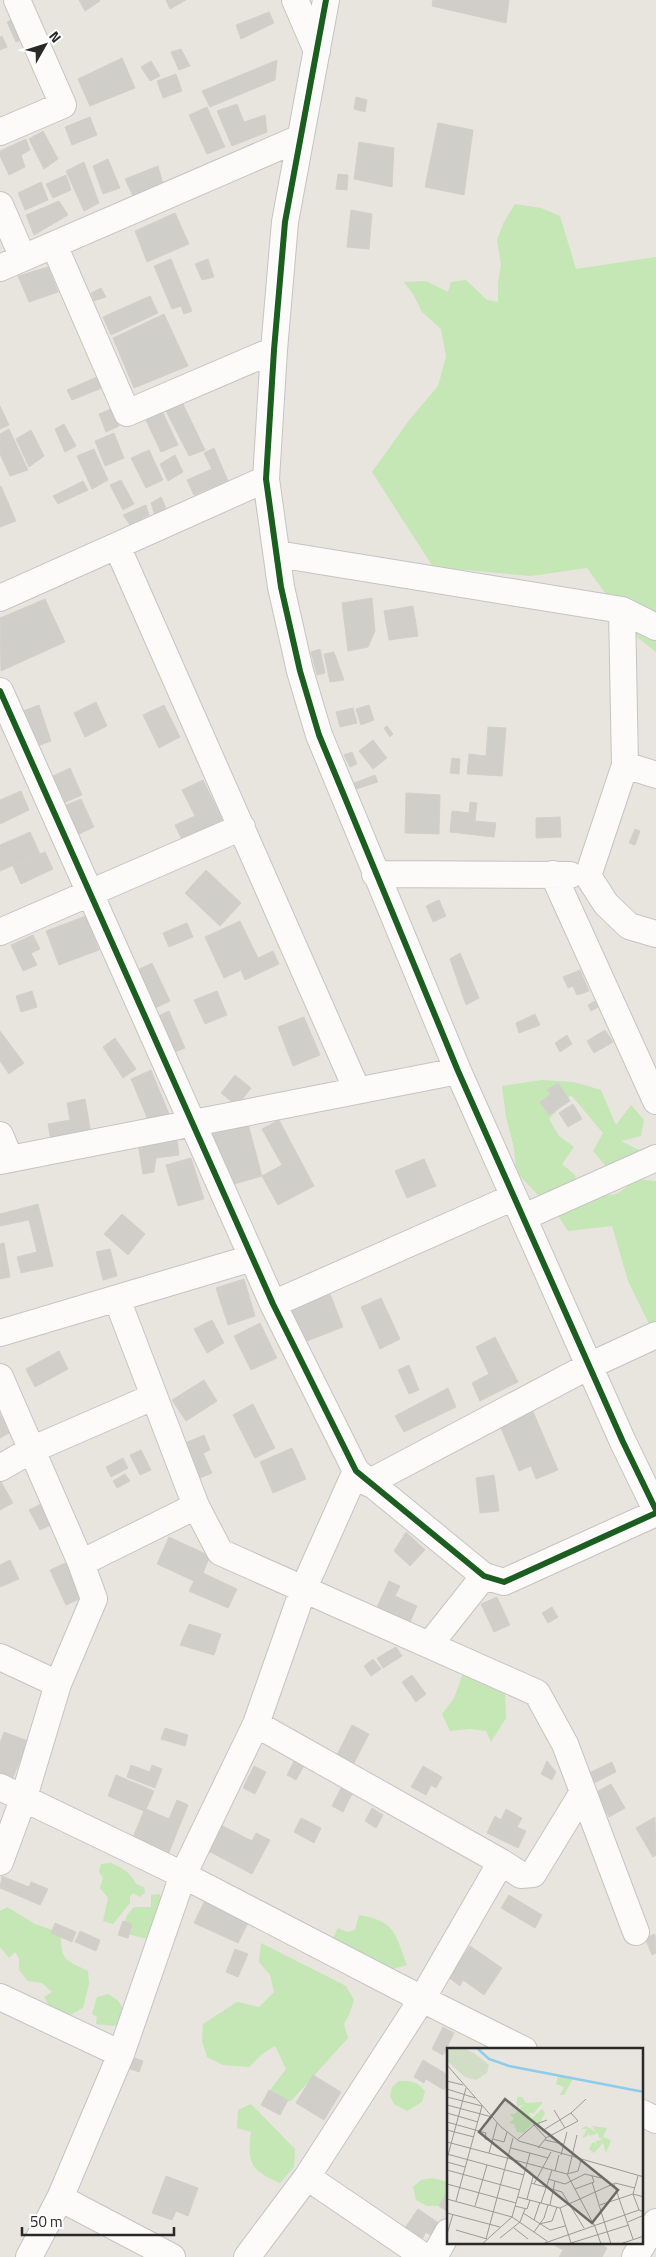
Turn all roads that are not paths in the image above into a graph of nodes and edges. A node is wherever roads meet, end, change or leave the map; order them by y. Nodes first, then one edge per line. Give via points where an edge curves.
1 (18, 0) edge
2 (295, 0) edge
3 (326, 0) edge
4 (317, 51) junction
5 (0, 132) edge
6 (300, 138) junction
7 (0, 205) edge
8 (54, 245) junction
9 (11, 263) edge
10 (274, 350) junction
11 (266, 479) junction
12 (117, 546) junction
13 (276, 554) junction
14 (0, 598) edge
15 (622, 610) junction
16 (656, 626) edge
17 (0, 691) edge
18 (625, 765) junction
19 (656, 776) edge
20 (242, 827) junction
21 (375, 874) junction
22 (553, 874) junction
23 (588, 876) junction
24 (90, 893) junction
25 (0, 932) edge
26 (656, 934) edge
27 (458, 1071) junction
28 (357, 1090) junction
29 (656, 1101) edge
30 (192, 1123) junction
31 (0, 1135) edge
32 (656, 1158) edge
33 (5, 1160) edge
34 (519, 1207) junction
35 (252, 1258) junction
36 (117, 1298) junction
37 (272, 1304) junction
38 (0, 1333) edge
39 (656, 1335) edge
40 (589, 1366) junction
41 (0, 1377) edge
42 (153, 1397) junction
43 (31, 1450) junction
44 (0, 1468) edge
45 (362, 1477) junction
46 (196, 1506) junction
47 (656, 1511) edge
48 (81, 1562) junction
49 (484, 1576) junction
50 (302, 1590) junction
51 (430, 1644) junction
52 (0, 1657) edge
53 (58, 1684) junction
54 (256, 1724) junction
55 (0, 1787) edge
56 (583, 1792) junction
57 (24, 1797) junction
58 (0, 1862) edge
59 (501, 1862) junction
60 (183, 1875) junction
61 (636, 1932) dead end
62 (0, 1997) edge
63 (422, 1999) junction
64 (520, 2048) edge
65 (121, 2054) junction
66 (644, 2114) edge
67 (656, 2120) edge
68 (307, 2177) junction
69 (60, 2198) junction
70 (656, 2222) edge
71 (447, 2234) edge
72 (644, 2242) edge
73 (643, 2244) edge
74 (29, 2257) edge
75 (172, 2257) edge
76 (247, 2257) edge
77 (425, 2257) edge
78 (434, 2257) edge
79 (635, 2257) edge

1 - 5 street via 63,105
2 - 4 street
3 - 4 street
4 - 6 street
6 - 8 street
6 - 10 street via 285,222
7 - 9 street
8 - 9 street
8 - 10 street via 127,413
10 - 11 street
11 - 12 street
11 - 13 street
12 - 14 street
12 - 20 street
13 - 15 street
13 - 21 street via 287,615 318,735
15 - 16 street
15 - 18 street
17 - 24 street
18 - 19 street
18 - 23 street
20 - 24 street
20 - 28 street
21 - 22 street
21 - 27 street
22 - 23 street
22 - 29 street
23 - 26 street via 606,904 629,926
24 - 25 street
24 - 30 street
27 - 28 street
27 - 34 street
28 - 30 street
30 - 33 street
30 - 35 street
31 - 33 street
32 - 34 street
34 - 37 street
34 - 40 street
35 - 36 street
35 - 37 street
36 - 38 street
36 - 42 street
37 - 45 street
39 - 40 street
40 - 45 street
40 - 47 street
41 - 43 street
42 - 43 street
42 - 46 street
43 - 44 street
43 - 48 street
45 - 49 street
45 - 50 street
46 - 48 street
46 - 50 street via 220,1552
47 - 49 street via 504,1582
48 - 53 street via 94,1599
49 - 51 street
50 - 51 street
50 - 54 street
51 - 56 street via 537,1693 565,1744
52 - 53 street
53 - 57 street
54 - 59 street
54 - 60 street
55 - 57 street
56 - 59 street via 533,1874 521,1876
56 - 61 street
57 - 58 street
57 - 60 street
59 - 63 street
60 - 63 street
60 - 65 street
62 - 65 street
63 - 64 street
63 - 68 street
65 - 69 street
66 - 67 street
68 - 76 street
68 - 77 street
69 - 74 street
69 - 75 street
70 - 72 street
71 - 78 street
73 - 79 street

